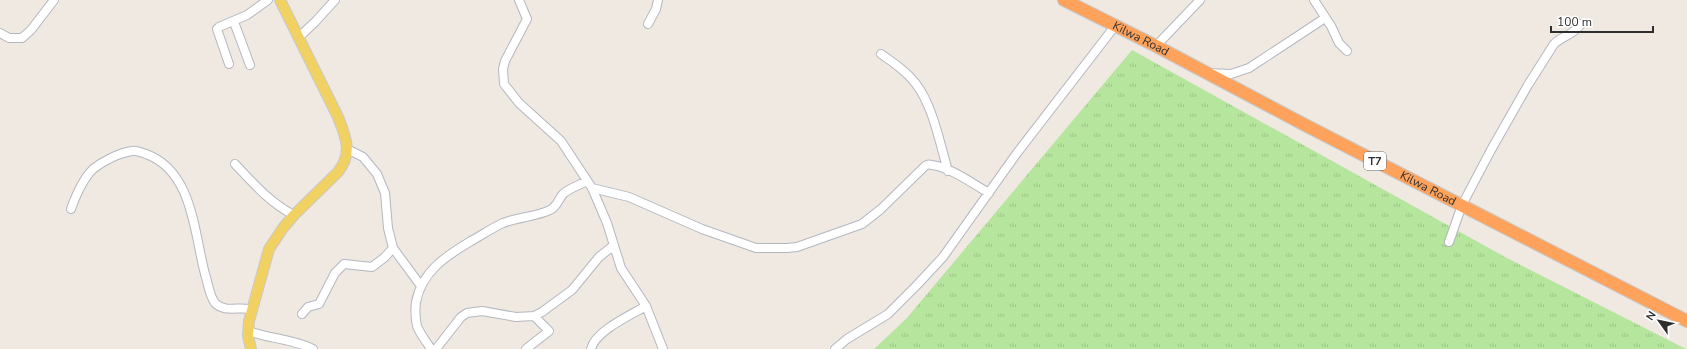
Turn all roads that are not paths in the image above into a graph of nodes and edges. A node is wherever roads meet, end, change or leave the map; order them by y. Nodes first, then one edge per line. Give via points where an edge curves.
1 (54, 0) edge
2 (268, 0) edge
3 (280, 0) edge
4 (335, 0) edge
5 (519, 0) edge
6 (658, 0) edge
7 (1064, 0) edge
8 (1200, 0) edge
9 (1314, 0) edge
10 (1325, 18) junction
11 (234, 22) junction
12 (648, 24) dead end
13 (1581, 24) dead end
14 (1115, 26) junction
15 (0, 34) edge
16 (300, 37) junction
17 (1156, 46) junction
18 (1347, 51) dead end
19 (881, 54) dead end
20 (229, 64) dead end
21 (250, 64) dead end
22 (1203, 72) junction
23 (347, 149) junction
24 (235, 164) dead end
25 (948, 171) junction
26 (587, 181) junction
27 (592, 188) junction
28 (989, 193) junction
29 (1462, 206) junction
30 (71, 209) dead end
31 (294, 215) junction
32 (1449, 242) dead end
33 (613, 246) junction
34 (393, 248) junction
35 (421, 286) junction
36 (646, 306) junction
37 (253, 310) junction
38 (302, 314) dead end
39 (534, 316) junction
40 (1687, 321) edge
41 (249, 331) junction
42 (251, 349) edge
43 (313, 349) edge
44 (431, 349) edge
45 (436, 349) edge
46 (526, 349) edge
47 (591, 349) edge
48 (663, 349) edge
49 (834, 349) edge

1 - 15 street via 22,38 8,38
2 - 11 street
3 - 16 main road
4 - 16 street
5 - 26 street via 527,19 505,61 504,84 520,103 561,141
6 - 12 street
7 - 14 highway, Kilwa Road / T7
8 - 17 street
9 - 10 street
10 - 18 street via 1339,43
10 - 22 street via 1242,71 1231,74
11 - 20 street via 219,27 217,31
11 - 21 street
13 - 29 street via 1574,33 1555,42 1548,52
14 - 17 highway, Kilwa Road / T7
14 - 28 street
16 - 23 main road via 338,117
17 - 22 highway, Kilwa Road / T7
19 - 25 street via 905,72 924,97
22 - 29 highway, Kilwa Road / T7
23 - 31 main road via 344,164
23 - 34 street via 363,157 382,184
24 - 31 street via 265,195
25 - 27 street via 932,164 928,165 882,209 862,224 797,247 775,249 756,248 629,197
25 - 28 street
26 - 27 street
26 - 35 street via 564,193 557,205 549,210 502,224 441,260
27 - 33 street via 607,223
28 - 49 street via 943,257 917,285 888,314
29 - 32 street
29 - 40 highway, Kilwa Road / T7
30 - 37 street via 82,184 99,164 132,151 158,159 168,167 184,188 210,294 215,302 226,309 244,307
31 - 37 main road via 269,249
33 - 36 street via 621,268
33 - 39 street via 595,261 572,290
34 - 35 street
34 - 38 street via 372,267 344,264 341,266 319,304 308,307
35 - 44 street via 415,316 421,334
36 - 47 street via 600,334
36 - 48 street
37 - 41 main road
39 - 45 street via 516,317 482,311 467,313
39 - 46 street via 549,331
41 - 42 main road
41 - 43 street via 301,343

